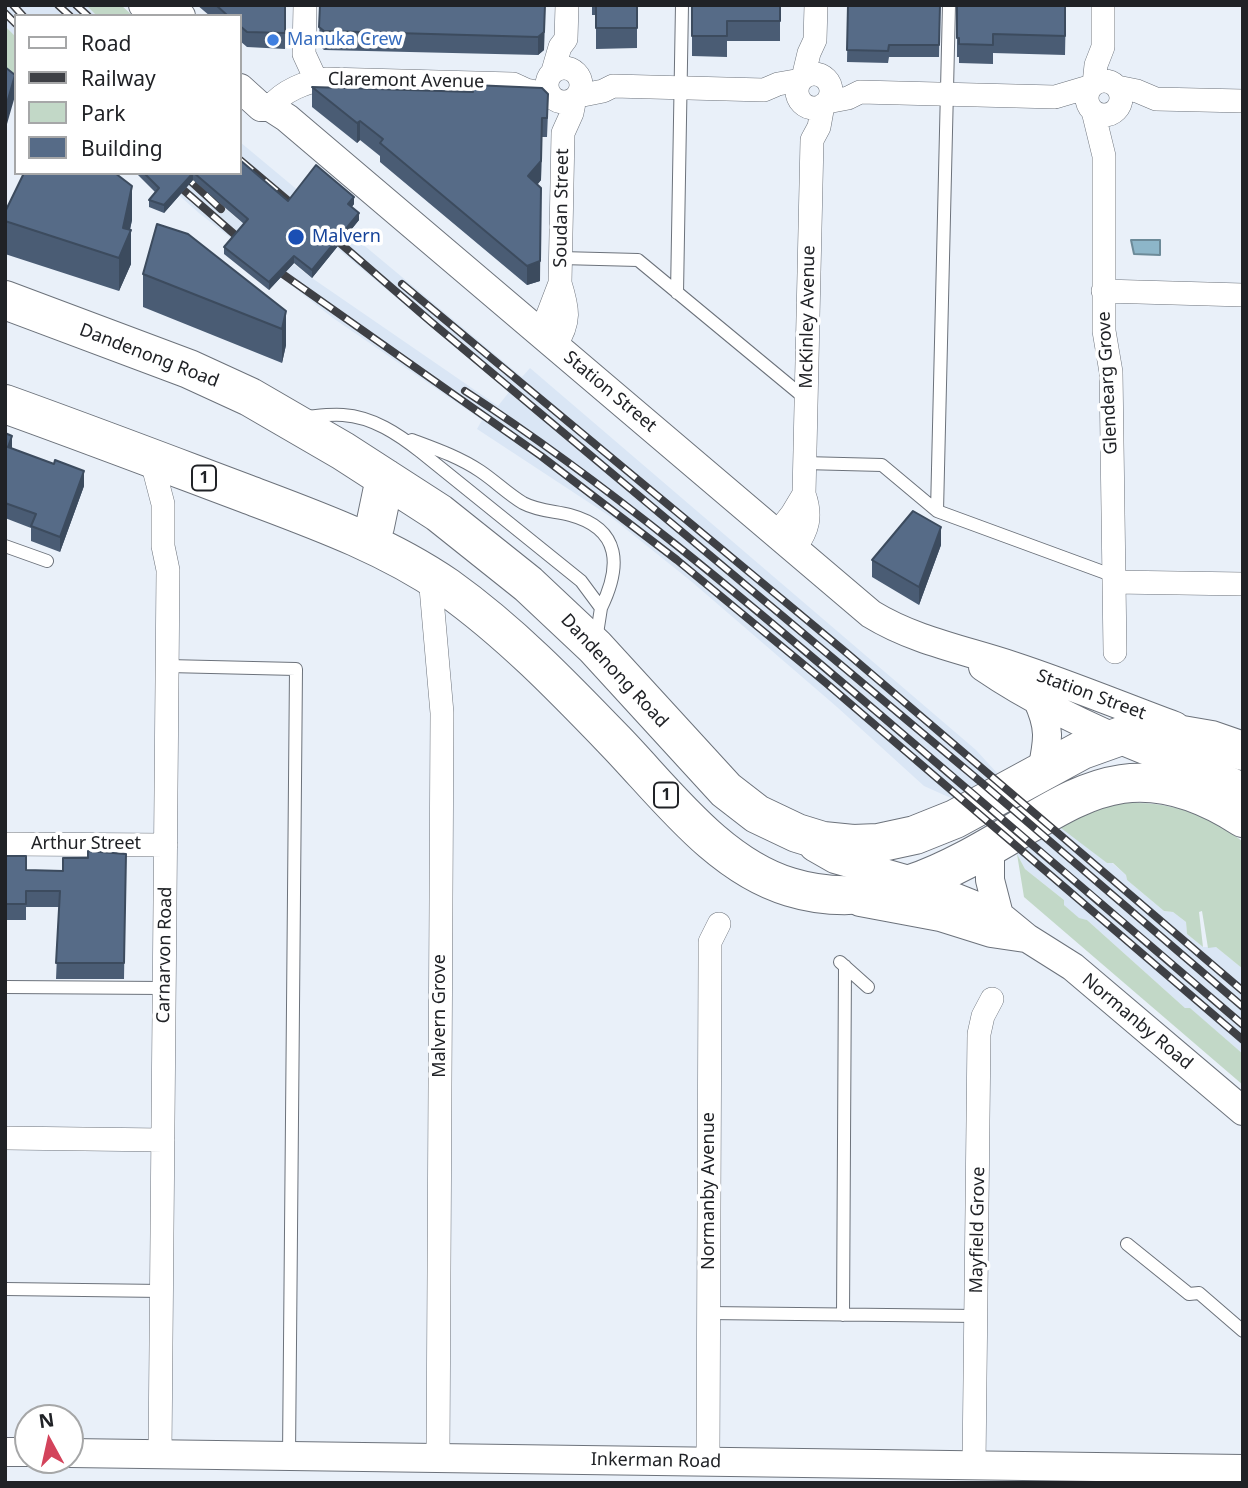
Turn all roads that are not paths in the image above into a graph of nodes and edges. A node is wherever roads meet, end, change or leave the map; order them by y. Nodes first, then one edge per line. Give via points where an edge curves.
1 (305, 5) edge
2 (567, 5) edge
3 (682, 5) edge
4 (816, 5) edge
5 (949, 5) edge
6 (1103, 5) edge
7 (242, 73) edge
8 (309, 84) junction
9 (564, 85) junction
10 (680, 88) junction
11 (242, 91) edge
12 (813, 91) junction
13 (947, 94) junction
14 (1104, 97) junction
15 (1243, 101) edge
16 (279, 112) junction
17 (561, 258) junction
18 (1103, 291) junction
19 (677, 293) junction
20 (1243, 295) edge
21 (15, 314) edge
22 (546, 337) junction
23 (5, 374) edge
24 (806, 399) junction
25 (15, 407) edge
26 (286, 418) junction
27 (399, 435) junction
28 (151, 458) junction
29 (804, 463) junction
30 (385, 478) junction
31 (937, 511) junction
32 (786, 541) junction
33 (369, 542) junction
34 (5, 546) edge
35 (47, 561) dead end
36 (430, 576) junction
37 (1114, 579) junction
38 (1243, 584) edge
39 (601, 608) junction
40 (595, 647) junction
41 (1115, 652) dead end
42 (963, 653) junction
43 (168, 666) junction
44 (1037, 699) junction
45 (1114, 738) junction
46 (1230, 747) edge
47 (1042, 771) junction
48 (1243, 788) edge
49 (1243, 818) edge
50 (775, 824) junction
51 (5, 844) edge
52 (166, 845) junction
53 (990, 847) junction
54 (919, 883) junction
55 (823, 895) junction
56 (999, 915) junction
57 (719, 924) dead end
58 (1027, 938) junction
59 (5, 986) edge
60 (868, 987) dead end
61 (165, 988) junction
62 (992, 999) dead end
63 (1243, 1111) edge
64 (5, 1138) edge
65 (163, 1140) junction
66 (1127, 1244) dead end
67 (5, 1289) edge
68 (162, 1291) junction
69 (708, 1313) junction
70 (843, 1315) junction
71 (977, 1316) junction
72 (1243, 1331) edge
73 (84, 1453) edge
74 (160, 1454) junction
75 (289, 1455) junction
76 (438, 1457) junction
77 (708, 1461) junction
78 (974, 1465) junction
79 (1243, 1469) edge

1 - 8 street
2 - 9 street via 566,39 560,47
3 - 10 lane
4 - 12 street via 815,40 809,53
5 - 13 lane
6 - 14 street, Glendearg Grove via 1103,47 1111,65
7 - 16 street, Station Street
8 - 9 street, Claremont Avenue via 513,84 526,90
8 - 16 street, Claremont Avenue via 280,95
9 - 10 street, Claremont Avenue via 604,81 613,86
9 - 17 street, Soudan Street via 557,119 564,132
10 - 12 street, Claremont Avenue via 764,90 776,97
10 - 19 lane
11 - 16 street, Station Street via 261,107
12 - 13 street, Claremont Avenue via 849,85 860,92
12 - 24 street, McKinley Avenue via 806,126 812,140
13 - 14 street, Claremont Avenue via 1055,97 1069,91
13 - 31 lane
14 - 15 street via 1137,91 1156,99
14 - 18 street, Glendearg Grove
16 - 22 street, Station Street
17 - 19 lane via 638,260
17 - 22 street, Soudan Street via 560,283 547,317
18 - 20 street
18 - 37 street, Glendearg Grove via 1111,372
19 - 24 lane
21 - 26 highway, Dandenong Road via 220,382
22 - 32 street, Station Street
23 - 25 highway
24 - 29 street, McKinley Avenue
25 - 28 highway, 1
26 - 27 lane via 342,415
26 - 30 highway, Dandenong Road
27 - 39 lane via 552,555 581,581
27 - 39 lane via 467,464 523,503 584,520 599,530 615,564
28 - 33 highway, 1
28 - 43 street, Carnarvon Road via 163,504
29 - 31 lane via 882,465
29 - 32 street, McKinley Avenue via 804,494 792,514
30 - 33 highway
30 - 40 highway, Dandenong Road via 501,560
31 - 37 lane
32 - 42 street, Station Street via 871,614
33 - 36 highway, 1
34 - 35 lane
36 - 55 highway, 1 via 534,658 721,850 774,882
36 - 76 street, Malvern Grove via 442,713
37 - 38 street
37 - 41 street, Glendearg Grove
39 - 40 lane
40 - 50 highway, Dandenong Road via 717,781 746,808
42 - 44 street, Station Street
42 - 46 street, Station Street via 1015,667
43 - 52 street, Carnarvon Road
43 - 75 lane via 296,669
44 - 45 street, Station Street
44 - 47 street via 1049,734
45 - 46 highway, Dandenong Road via 1158,732
45 - 47 highway, Dandenong Road
45 - 48 street, Station Street via 1210,771
47 - 50 highway, Dandenong Road via 955,819 901,839 837,843
49 - 53 highway, 1 via 1206,796 1179,788 1121,784 1073,799
50 - 54 street, Normanby Road via 835,859
51 - 52 street, Arthur Street
52 - 61 street, Carnarvon Road
53 - 54 highway, 1
53 - 56 street via 990,880
54 - 55 highway, 1 via 877,894
54 - 56 street, Normanby Road
55 - 58 street, Normanby Road
56 - 58 street, Normanby Road
57 - 69 street, Normanby Avenue via 710,942
58 - 63 street, Normanby Road via 1073,967
59 - 61 lane
60 - 70 lane via 842,964
61 - 65 street, Carnarvon Road
62 - 71 street, Mayfield Grove via 979,1034
64 - 65 street
65 - 68 street, Carnarvon Road
66 - 72 lane via 1189,1294 1199,1293
67 - 68 lane
68 - 74 street, Carnarvon Road
69 - 70 lane
69 - 77 street, Normanby Avenue
70 - 71 lane
71 - 78 street, Mayfield Grove
73 - 74 street, Inkerman Road
74 - 75 street, Inkerman Road
75 - 76 street, Inkerman Road
76 - 77 street, Inkerman Road
77 - 78 street, Inkerman Road
78 - 79 street, Inkerman Road

